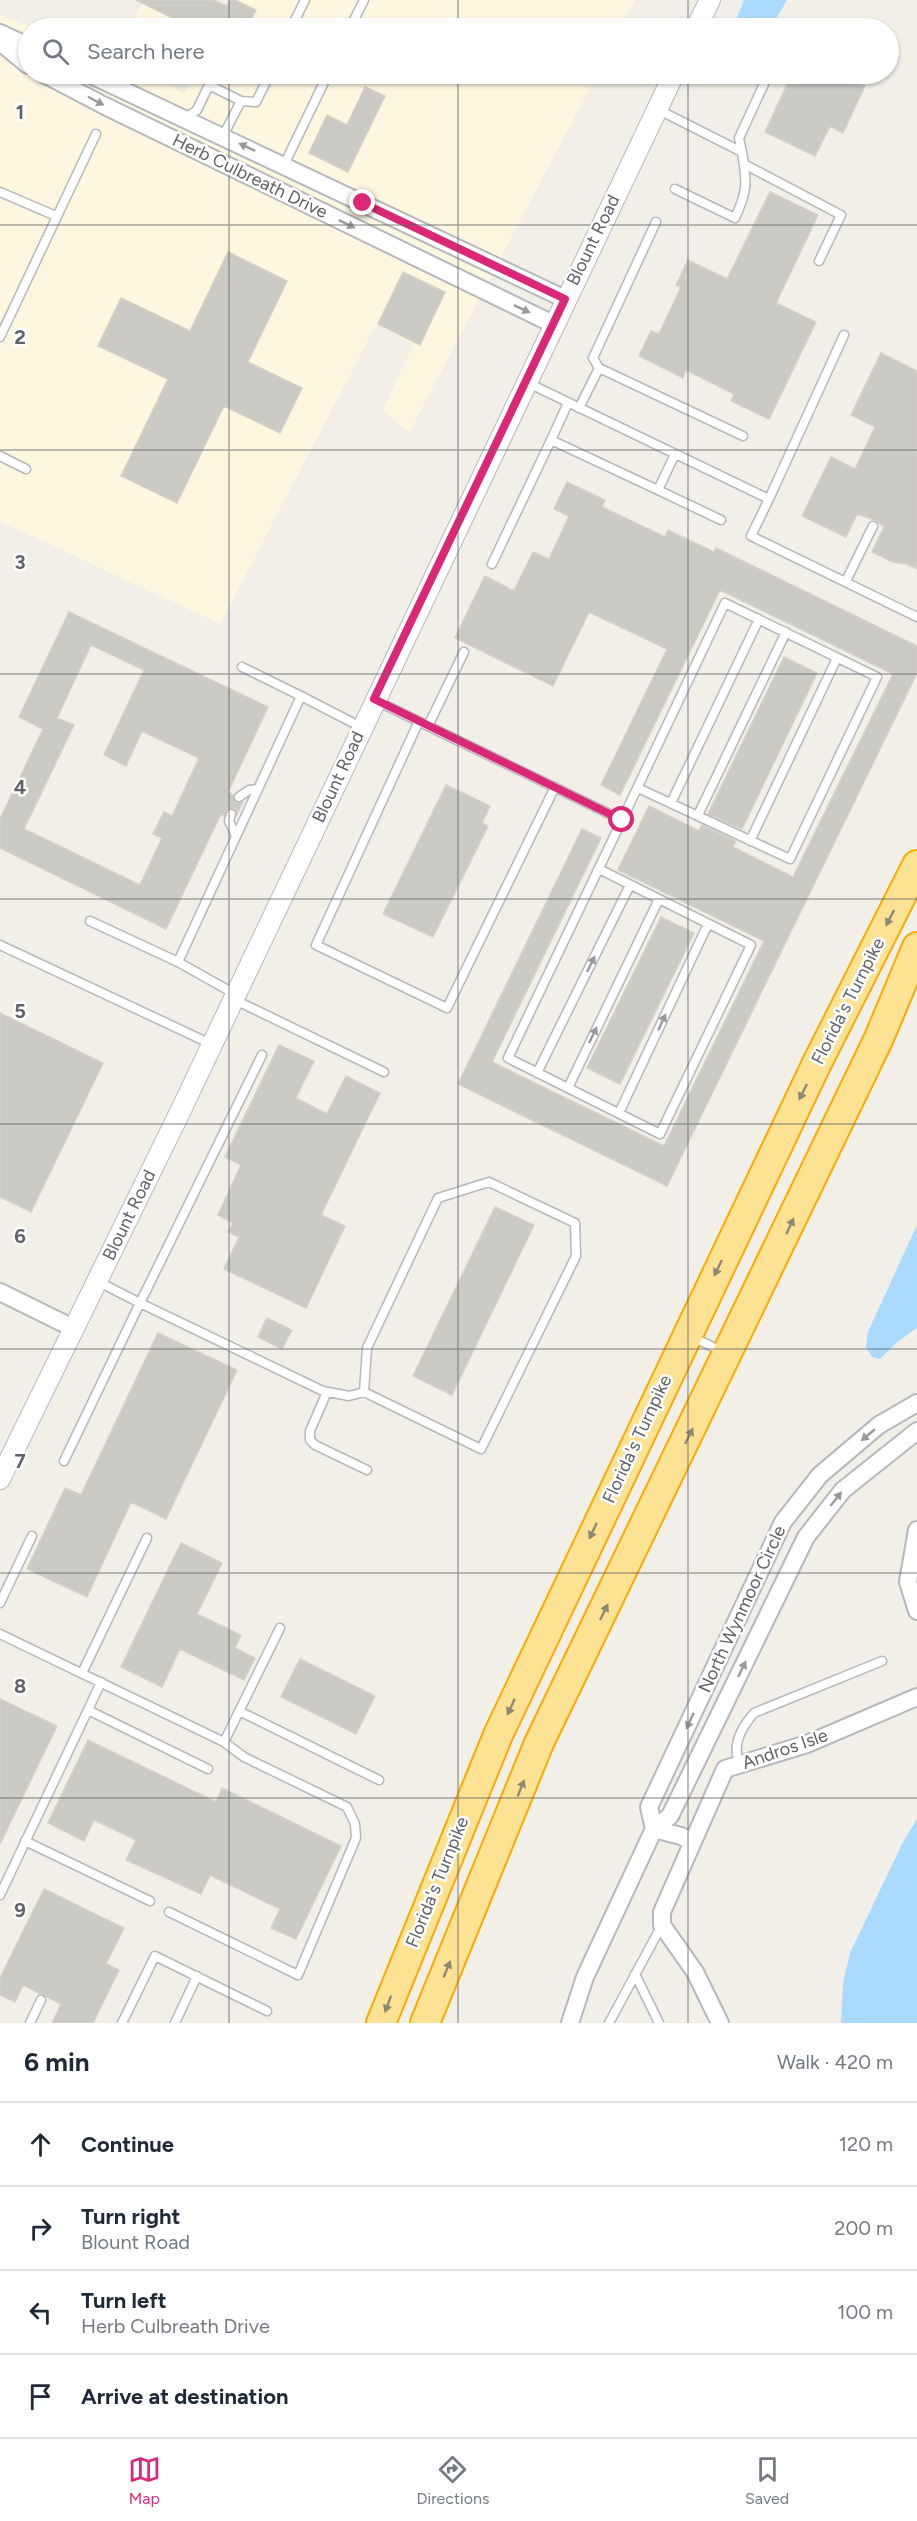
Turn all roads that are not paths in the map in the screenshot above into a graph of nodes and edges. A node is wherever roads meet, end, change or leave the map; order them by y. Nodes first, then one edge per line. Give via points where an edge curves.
1 (305, 0) edge
2 (363, 0) edge
3 (710, 0) edge
4 (296, 18) edge
5 (355, 18) edge
6 (701, 18) edge
7 (0, 33) edge
8 (18, 41) edge
9 (0, 42) edge
10 (18, 57) edge
11 (63, 84) edge
12 (110, 84) edge
13 (265, 84) edge
14 (323, 84) edge
15 (669, 84) edge
16 (764, 84) dead end
17 (241, 101) junction
18 (657, 109) junction
19 (186, 118) junction
20 (96, 134) dead end
21 (223, 136) junction
22 (742, 152) junction
23 (744, 164) junction
24 (284, 165) junction
25 (675, 189) dead end
26 (0, 192) edge
27 (56, 216) junction
28 (656, 222) dead end
29 (819, 261) dead end
30 (565, 299) junction
31 (553, 324) junction
32 (844, 335) dead end
33 (0, 337) edge
34 (599, 368) junction
35 (525, 382) junction
36 (568, 403) junction
37 (579, 408) junction
38 (743, 436) dead end
39 (551, 440) junction
40 (675, 454) junction
41 (0, 456) edge
42 (26, 469) dead end
43 (658, 490) junction
44 (769, 499) junction
45 (721, 520) dead end
46 (873, 526) dead end
47 (492, 564) dead end
48 (846, 581) junction
49 (917, 617) edge
50 (759, 619) junction
51 (786, 632) junction
52 (464, 652) dead end
53 (837, 658) junction
54 (242, 668) dead end
55 (301, 696) junction
56 (374, 699) junction
57 (418, 721) junction
58 (428, 726) junction
59 (361, 727) junction
60 (555, 787) junction
61 (638, 788) junction
62 (258, 789) junction
63 (239, 798) dead end
64 (671, 803) junction
65 (231, 814) dead end
66 (698, 815) junction
67 (622, 820) junction
68 (236, 836) junction
69 (750, 841) junction
70 (917, 865) edge
71 (599, 869) junction
72 (630, 885) junction
73 (659, 899) junction
74 (90, 921) dead end
75 (708, 924) junction
76 (0, 945) edge
77 (917, 947) edge
78 (178, 962) junction
79 (917, 980) edge
80 (234, 997) junction
81 (879, 1038) junction
82 (212, 1044) junction
83 (262, 1055) dead end
84 (384, 1072) dead end
85 (537, 1073) junction
86 (568, 1088) junction
87 (619, 1113) junction
88 (97, 1281) junction
89 (0, 1292) edge
90 (140, 1303) junction
91 (73, 1328) junction
92 (686, 1334) junction
93 (729, 1354) junction
94 (327, 1392) junction
95 (364, 1392) junction
96 (917, 1403) edge
97 (917, 1431) edge
98 (64, 1461) dead end
99 (367, 1470) dead end
100 (0, 1479) edge
101 (917, 1530) edge
102 (32, 1536) dead end
103 (147, 1538) dead end
104 (0, 1603) edge
105 (917, 1611) edge
106 (280, 1628) dead end
107 (0, 1634) edge
108 (882, 1661) dead end
109 (82, 1673) junction
110 (101, 1682) junction
111 (917, 1697) edge
112 (88, 1710) junction
113 (239, 1711) junction
114 (224, 1742) junction
115 (741, 1764) junction
116 (208, 1769) dead end
117 (379, 1780) dead end
118 (654, 1829) junction
119 (25, 1841) junction
120 (693, 1842) junction
121 (0, 1894) edge
122 (150, 1901) dead end
123 (169, 1912) dead end
124 (662, 1925) junction
125 (635, 1974) junction
126 (197, 1976) junction
127 (41, 2000) dead end
128 (267, 2011) dead end
129 (30, 2023) edge
130 (123, 2023) edge
131 (175, 2023) edge
132 (381, 2023) edge
133 (425, 2023) edge
134 (570, 2023) edge
135 (609, 2023) edge
136 (658, 2023) edge
137 (720, 2023) edge

1 - 4 lane
2 - 5 lane
3 - 6 street
7 - 8 street
9 - 10 street
11 -> 31 street, Herb Culbreath Drive
12 - 19 street, Herb Culbreath Drive
13 - 17 lane via 256,102
14 - 24 lane
15 - 18 street, Blount Road
16 - 22 lane via 739,138
17 - 19 lane via 209,85 196,110
17 - 21 lane
18 - 22 lane
18 - 30 street, Blount Road
19 - 21 street, Herb Culbreath Drive
20 - 27 lane
24 -> 21 street, Herb Culbreath Drive
22 - 23 lane
23 - 25 lane via 746,196 735,218
23 - 29 lane via 842,215
24 - 30 street, Herb Culbreath Drive
26 - 27 lane
27 - 33 lane
28 - 34 lane via 593,358
30 - 31 street, Blount Road
31 - 35 street, Blount Road
32 - 44 lane
34 - 37 lane
34 - 38 lane
35 - 36 lane
35 - 56 street, Blount Road
36 - 37 lane
36 - 39 lane
37 - 40 lane
39 - 43 lane
39 - 47 lane
40 - 43 lane
40 - 44 lane
41 - 42 lane
43 - 45 lane
44 - 48 lane via 751,536
46 - 48 lane
48 - 49 lane
50 - 51 lane
50 - 61 lane via 725,603
50 - 64 lane
51 - 53 lane
51 - 66 lane
52 - 58 lane
53 - 69 lane
53 - 69 lane via 877,677 790,859
54 - 55 lane
55 - 59 lane
55 - 62 lane
56 - 57 lane
56 - 59 street, Blount Road
57 - 58 lane
57 - 60 lane via 316,945 447,1008
58 - 60 lane
59 - 80 street, Blount Road
60 - 67 lane
61 - 64 lane
61 - 67 lane
62 - 63 lane
62 - 68 lane
64 - 66 lane
65 - 68 lane via 229,821
66 - 69 lane
67 - 71 lane
68 - 78 lane
70 -> 92 highway, Florida's Turnpike
71 - 72 lane
71 - 85 lane via 508,1058
72 - 73 lane
85 -> 72 lane
73 - 75 lane
86 -> 73 lane
74 - 78 lane
87 -> 75 lane
75 - 87 lane via 751,945 660,1134
76 - 82 lane
77 - 81 highway, Florida's Turnpike
78 - 80 lane
79 - 81 highway
80 - 82 street, Blount Road
80 - 84 lane
93 -> 81 highway, Florida's Turnpike
82 - 88 street, Blount Road
83 - 90 lane
85 - 86 lane
86 - 87 lane
88 - 90 lane
88 - 91 street, Blount Road
89 - 91 street
90 - 94 lane
90 - 98 lane
91 - 100 street, Blount Road
92 - 93 lane
92 -> 132 highway, Florida's Turnpike via 498,1735
133 -> 93 highway, Florida's Turnpike via 540,1743
94 - 95 lane via 349,1396
94 - 99 lane via 310,1431 310,1440
95 - 95 lane via 481,1449 576,1256 575,1223 489,1182 438,1198 367,1348
96 -> 118 street, North Wynmoor Circle via 879,1425 820,1475 783,1522 650,1807
118 -> 97 street, North Wynmoor Circle via 670,1816 806,1537 843,1490
101 - 105 street via 908,1582
102 - 104 lane
103 - 109 lane
106 - 113 lane
107 - 109 lane
108 - 115 lane via 754,1713 737,1743 735,1754
109 - 110 lane
110 - 112 lane
110 - 114 lane
111 - 115 street, Andros Isle via 807,1744
112 - 116 lane
112 - 119 lane
113 - 114 lane
113 - 117 lane
114 - 123 lane via 244,1757 346,1808 355,1824 356,1838 298,1975
115 - 120 street, Andros Isle via 726,1769
118 - 120 street
118 - 134 street, North Wynmoor Circle via 585,1977
119 - 121 lane
119 - 122 lane
120 - 124 street, Andros Isle via 662,1912
124 - 125 lane
124 - 137 street via 695,1972
125 - 135 lane
125 - 136 lane
126 - 128 lane
126 - 130 lane via 155,1956
126 - 131 lane
127 - 129 lane

